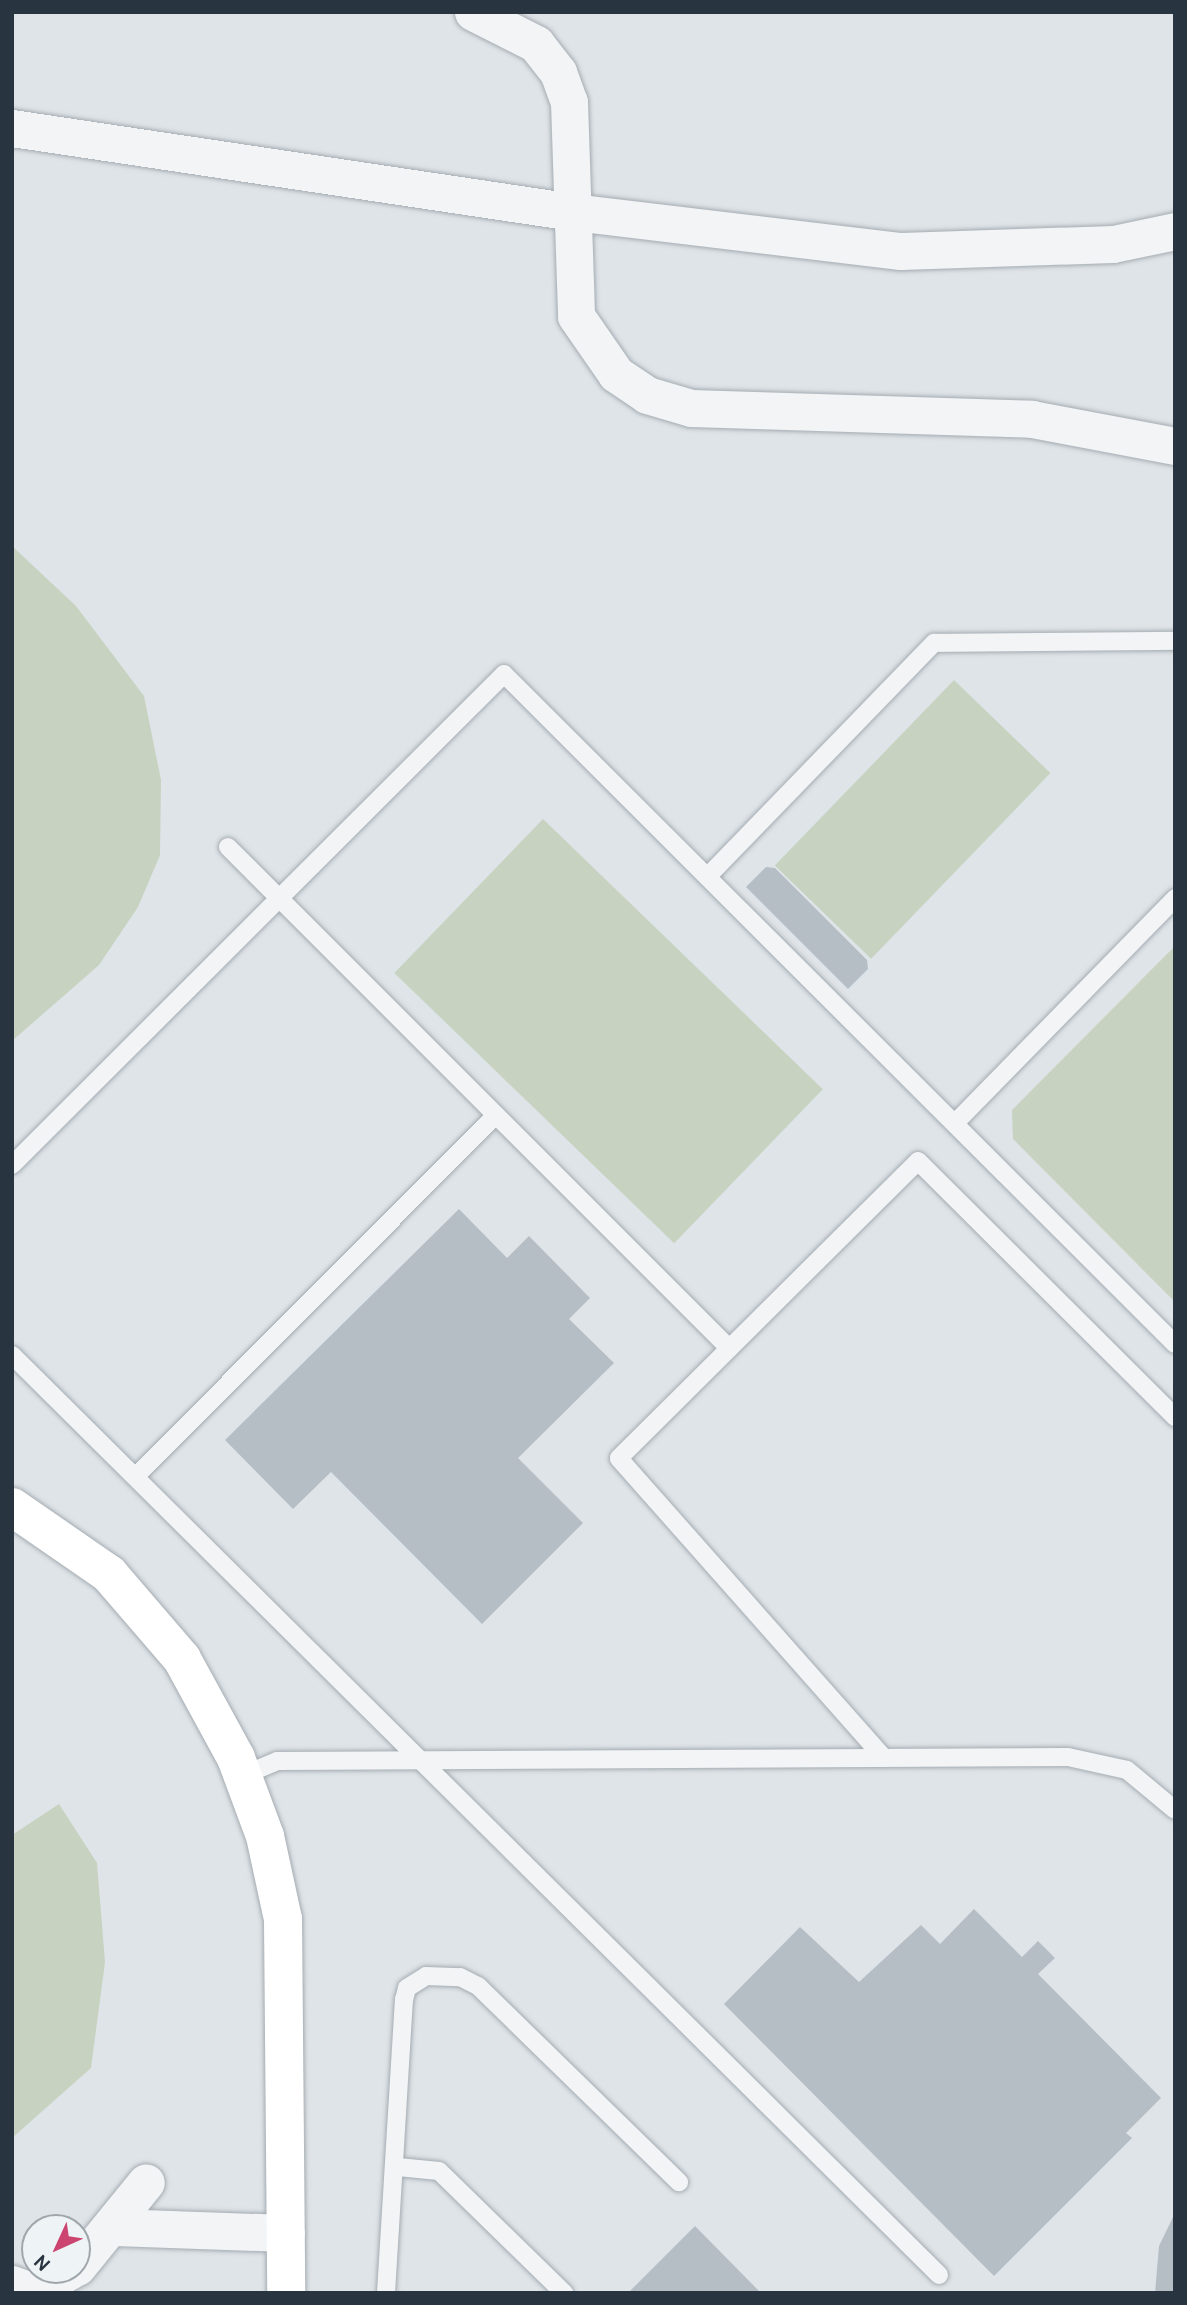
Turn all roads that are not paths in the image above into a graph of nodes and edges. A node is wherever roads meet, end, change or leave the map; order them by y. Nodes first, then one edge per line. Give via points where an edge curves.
1 (473, 12) edge
2 (12, 128) edge
3 (573, 212) junction
4 (1175, 231) edge
5 (1175, 446) edge
6 (1175, 641) edge
7 (228, 847) dead end
8 (708, 876) junction
9 (278, 898) junction
10 (1175, 898) edge
11 (496, 1115) junction
12 (955, 1123) junction
13 (12, 1165) edge
14 (1175, 1344) edge
15 (729, 1348) junction
16 (12, 1355) edge
17 (1175, 1417) edge
18 (135, 1477) junction
19 (12, 1507) edge
20 (884, 1758) junction
21 (421, 1761) junction
22 (243, 1776) junction
23 (1175, 1810) edge
24 (398, 2168) junction
25 (146, 2182) dead end
26 (679, 2182) dead end
27 (114, 2227) junction
28 (286, 2233) junction
29 (91, 2252) edge
30 (939, 2275) dead end
31 (12, 2284) edge
32 (47, 2284) edge
33 (286, 2293) edge
34 (386, 2293) edge
35 (564, 2293) edge

1 - 3 street via 536,44 558,72 569,102
2 - 3 street
3 - 4 street via 901,251 1113,244
3 - 5 street via 576,316 616,374 646,395 691,408 1032,419
6 - 8 lane via 934,643
7 - 9 lane
8 - 9 lane via 504,674
8 - 12 lane
9 - 11 lane
9 - 13 lane
10 - 12 lane
11 - 15 lane
11 - 18 lane
12 - 14 lane
15 - 17 lane via 918,1161
15 - 20 lane via 619,1458
16 - 18 lane
18 - 21 lane
19 - 22 street via 118,1585 182,1659
20 - 21 lane
20 - 23 lane via 1068,1757 1127,1770
21 - 22 lane via 277,1761
21 - 30 lane
22 - 28 street via 265,1836 283,1919
24 - 26 lane via 404,2000 415,1982 442,1973 478,1986
24 - 34 lane
24 - 35 lane via 439,2171
25 - 27 street
27 - 28 street
27 - 29 street
28 - 33 street
31 - 32 street via 33,2292

